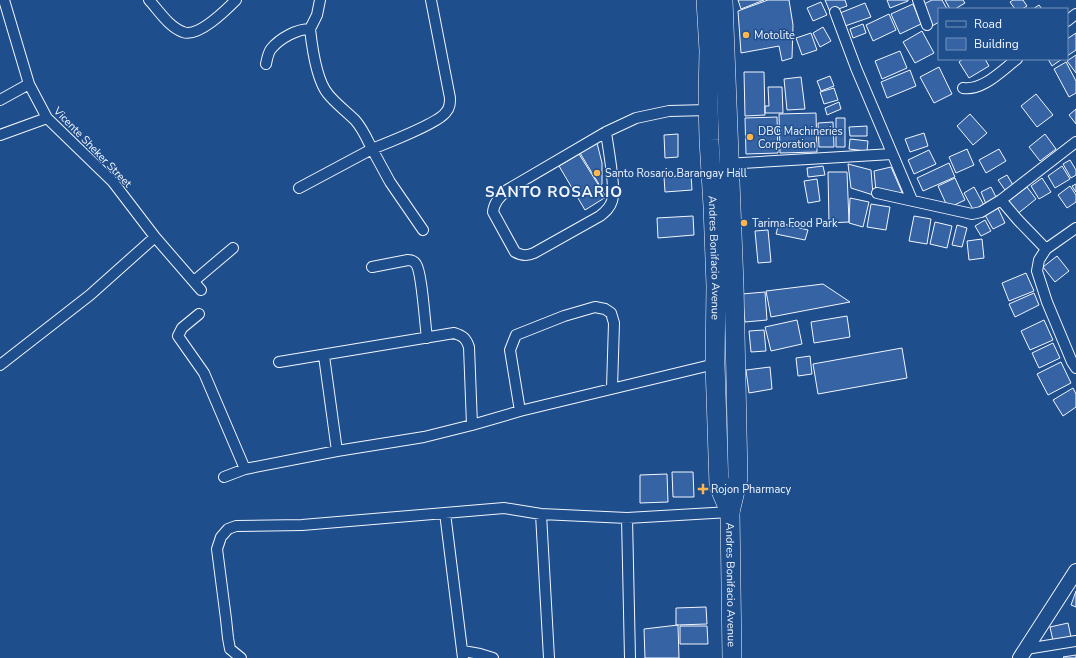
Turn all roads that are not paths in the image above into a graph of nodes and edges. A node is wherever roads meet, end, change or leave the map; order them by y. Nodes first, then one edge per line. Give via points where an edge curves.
1 (4, 0) edge
2 (149, 0) edge
3 (236, 0) edge
4 (320, 0) edge
5 (431, 0) edge
6 (706, 0) edge
7 (723, 0) edge
8 (918, 0) edge
9 (835, 12) dead end
10 (1076, 14) edge
11 (1068, 20) edge
12 (927, 25) dead end
13 (310, 29) junction
14 (1016, 60) edge
15 (266, 64) dead end
16 (28, 84) junction
17 (963, 88) dead end
18 (0, 100) edge
19 (708, 110) junction
20 (47, 118) junction
21 (606, 132) junction
22 (0, 135) edge
23 (1076, 142) edge
24 (372, 149) junction
25 (892, 154) junction
26 (720, 164) junction
27 (299, 188) dead end
28 (877, 193) dead end
29 (912, 200) junction
30 (1000, 200) junction
31 (1076, 228) edge
32 (423, 230) dead end
33 (156, 237) junction
34 (233, 248) dead end
35 (1046, 249) junction
36 (372, 267) dead end
37 (194, 281) junction
38 (201, 290) dead end
39 (200, 314) dead end
40 (427, 338) junction
41 (324, 356) junction
42 (279, 362) dead end
43 (1075, 363) edge
44 (715, 364) junction
45 (0, 365) edge
46 (612, 388) junction
47 (520, 411) junction
48 (472, 425) junction
49 (338, 451) junction
50 (245, 469) junction
51 (224, 477) dead end
52 (730, 512) junction
53 (445, 513) junction
54 (541, 514) junction
55 (627, 518) junction
56 (1076, 571) edge
57 (1076, 641) edge
58 (1023, 653) edge
59 (463, 655) edge
60 (240, 658) edge
61 (493, 658) edge
62 (549, 658) edge
63 (630, 658) edge
64 (732, 658) edge

1 - 16 street, Vicente Sheker Street
2 - 3 street via 175,28 184,33 193,33
4 - 13 street via 317,15
5 - 24 street via 450,106 436,121
6 - 19 highway, Andres Bonifacio Avenue via 709,51
7 - 26 highway, Andres Bonifacio Avenue
8 - 12 street
9 - 25 street
10 - 11 street
13 - 15 street via 302,29 278,42 270,50
13 - 24 street via 323,87 355,120
14 - 17 street via 982,86
16 - 18 street
16 - 20 street, Vicente Sheker Street
19 - 21 street via 669,111 636,118
19 - 26 highway, Andres Bonifacio Avenue
20 - 22 street
20 - 33 street, Vicente Sheker Street via 113,182
21 - 21 street via 507,190 498,199 493,212 514,252 527,256 534,253 607,211 612,202 613,192
23 - 30 street
24 - 27 street
24 - 32 street via 390,182
25 - 26 street
25 - 29 street
26 - 44 highway, Andres Bonifacio Avenue
26 - 52 highway, Andres Bonifacio Avenue via 734,285 738,478
28 - 29 street
29 - 30 street via 972,214 981,212
30 - 35 street
31 - 35 street
33 - 37 street, Vicente Sheker Street
33 - 45 street via 90,295
34 - 37 street
35 - 43 street via 1039,260 1037,271 1047,302
36 - 40 street via 408,260 416,263
37 - 38 street, Vicente Sheker Street
39 - 50 street via 182,328 178,336 204,373
40 - 41 street
40 - 48 street via 454,333 467,339
41 - 42 street
41 - 49 street
44 - 46 street
44 - 52 highway, Andres Bonifacio Avenue via 719,486
46 - 47 street
46 - 47 street via 614,322 611,313 595,307 516,335 510,350
47 - 48 street
48 - 49 street via 424,437
49 - 50 street
50 - 51 street
52 - 55 street
52 - 64 highway, Andres Bonifacio Avenue
53 - 54 street via 504,508
53 - 59 street
53 - 60 street via 302,525 236,526 228,529 221,537 217,549 230,649
54 - 55 street
54 - 62 street
55 - 63 street
56 - 58 street
57 - 58 street
59 - 61 street via 480,654

